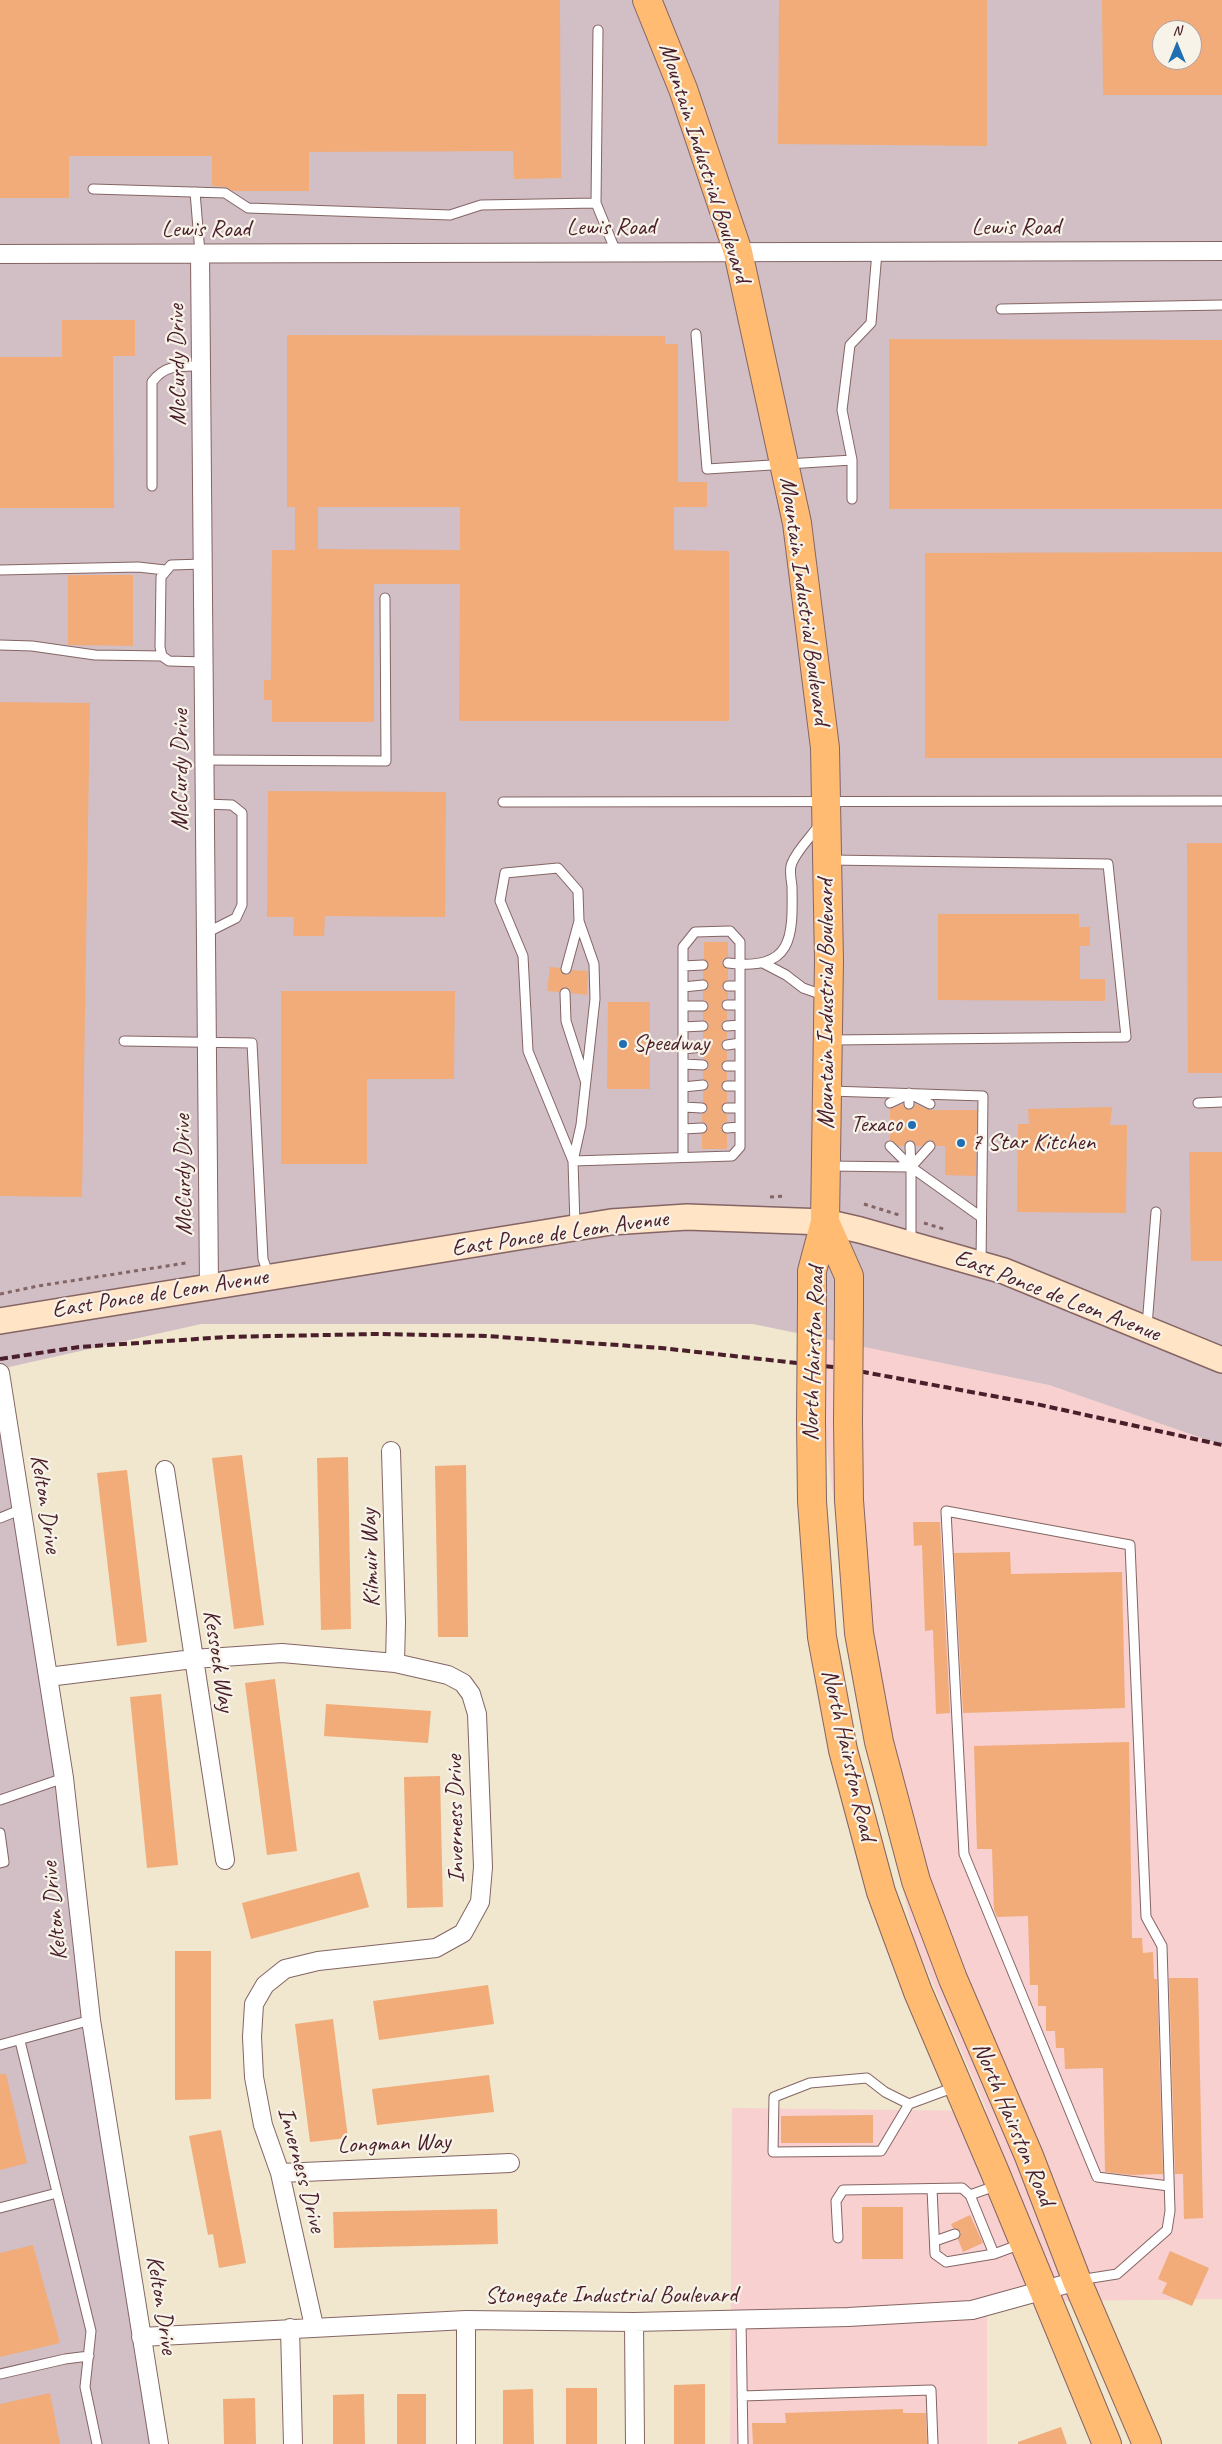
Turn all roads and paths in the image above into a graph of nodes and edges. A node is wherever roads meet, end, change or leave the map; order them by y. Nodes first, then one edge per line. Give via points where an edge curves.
1 (647, 0) edge
2 (598, 30) dead end
3 (93, 189) dead end
4 (194, 192) junction
5 (596, 203) junction
6 (1222, 251) edge
7 (616, 252) junction
8 (738, 252) junction
9 (877, 252) junction
10 (200, 253) junction
11 (0, 254) edge
12 (1222, 305) edge
13 (1001, 309) dead end
14 (696, 334) dead end
15 (202, 366) junction
16 (852, 460) junction
17 (784, 465) junction
18 (152, 486) dead end
19 (852, 499) dead end
20 (203, 564) junction
21 (0, 570) edge
22 (165, 570) junction
23 (385, 598) dead end
24 (0, 645) edge
25 (162, 656) junction
26 (204, 662) junction
27 (204, 760) junction
28 (1222, 801) edge
29 (503, 802) dead end
30 (205, 804) junction
31 (826, 809) junction
32 (827, 860) junction
33 (579, 921) junction
34 (205, 933) junction
35 (728, 963) dead end
36 (763, 963) junction
37 (740, 964) junction
38 (704, 965) dead end
39 (683, 966) junction
40 (566, 969) dead end
41 (703, 985) dead end
42 (728, 986) dead end
43 (740, 986) junction
44 (683, 987) junction
45 (565, 993) dead end
46 (829, 997) junction
47 (727, 1005) dead end
48 (740, 1005) junction
49 (683, 1006) junction
50 (703, 1006) dead end
51 (740, 1025) junction
52 (703, 1026) dead end
53 (727, 1026) dead end
54 (683, 1027) junction
55 (828, 1040) junction
56 (124, 1041) dead end
57 (206, 1044) junction
58 (740, 1044) junction
59 (727, 1045) dead end
60 (703, 1047) dead end
61 (683, 1049) junction
62 (683, 1064) junction
63 (703, 1065) dead end
64 (727, 1066) dead end
65 (740, 1066) junction
66 (586, 1082) junction
67 (703, 1085) dead end
68 (727, 1086) dead end
69 (740, 1086) junction
70 (684, 1087) junction
71 (828, 1091) junction
72 (909, 1093) junction
73 (1222, 1102) edge
74 (890, 1103) dead end
75 (1198, 1103) dead end
76 (909, 1104) dead end
77 (930, 1104) dead end
78 (684, 1107) junction
79 (702, 1108) dead end
80 (727, 1108) dead end
81 (740, 1108) junction
82 (740, 1127) junction
83 (702, 1128) dead end
84 (727, 1128) dead end
85 (684, 1129) junction
86 (890, 1146) dead end
87 (910, 1146) dead end
88 (930, 1146) dead end
89 (684, 1157) junction
90 (573, 1161) junction
91 (827, 1166) junction
92 (911, 1167) junction
93 (1156, 1212) dead end
94 (981, 1216) junction
95 (825, 1222) junction
96 (576, 1228) junction
97 (911, 1244) junction
98 (186, 1263) dead end
99 (981, 1264) junction
100 (270, 1276) junction
101 (209, 1286) junction
102 (0, 1294) edge
103 (0, 1321) edge
104 (1147, 1329) junction
105 (1222, 1360) edge
106 (0, 1373) edge
107 (391, 1451) dead end
108 (165, 1470) dead end
109 (22, 1509) junction
110 (0, 1518) edge
111 (193, 1659) junction
112 (395, 1663) junction
113 (48, 1677) junction
114 (64, 1778) junction
115 (0, 1800) edge
116 (0, 1833) edge
117 (225, 1860) dead end
118 (2, 1862) edge
119 (91, 2020) junction
120 (20, 2041) junction
121 (0, 2045) edge
122 (958, 2086) junction
123 (909, 2104) junction
124 (510, 2163) dead end
125 (280, 2173) junction
126 (1000, 2184) junction
127 (1169, 2186) junction
128 (932, 2189) junction
129 (57, 2193) junction
130 (970, 2195) junction
131 (0, 2208) edge
132 (955, 2234) dead end
133 (838, 2238) dead end
134 (935, 2241) junction
135 (1024, 2243) junction
136 (994, 2254) junction
137 (1077, 2281) junction
138 (1043, 2290) junction
139 (466, 2320) junction
140 (741, 2320) junction
141 (634, 2322) junction
142 (314, 2326) junction
143 (290, 2328) junction
144 (141, 2337) junction
145 (89, 2356) junction
146 (0, 2374) edge
147 (742, 2396) junction
148 (97, 2444) edge
149 (159, 2444) edge
150 (293, 2444) edge
151 (466, 2444) edge
152 (635, 2444) edge
153 (743, 2444) edge
154 (933, 2444) edge
155 (1107, 2444) edge
156 (1147, 2444) edge

1 - 8 main road, Mountain Industrial Boulevard via 683,89
2 - 5 lane
3 - 4 lane
4 - 5 lane via 226,193 248,208 450,215 481,205
4 - 10 lane
5 - 7 lane
6 - 9 street, Lewis Road
7 - 8 street, Lewis Road
7 - 10 street, Lewis Road
8 - 9 street, Lewis Road
8 - 17 main road, Mountain Industrial Boulevard
9 - 16 lane via 871,323 850,345 842,410
10 - 11 street, Lewis Road
10 - 15 street, McCurdy Drive
12 - 13 lane
14 - 17 lane via 707,469
15 - 18 lane via 170,367 159,372 152,382
15 - 20 street, McCurdy Drive
16 - 17 lane
16 - 19 lane
17 - 31 main road, Mountain Industrial Boulevard via 797,523 822,728
20 - 22 lane via 171,566
20 - 26 street, McCurdy Drive
21 - 22 lane via 138,567
22 - 25 lane via 162,577
23 - 27 lane via 386,761
24 - 25 lane via 95,655
25 - 26 lane via 169,661
26 - 27 street, McCurdy Drive
27 - 30 street, McCurdy Drive
28 - 31 lane
29 - 31 lane
30 - 34 street, McCurdy Drive
30 - 34 lane via 232,805 242,813 242,905 236,918
31 - 32 main road, Mountain Industrial Boulevard
31 - 36 lane via 791,864 792,922 789,940 776,955
32 - 46 main road, Mountain Industrial Boulevard
32 - 55 lane via 1108,864 1126,1037
33 - 40 lane
33 - 66 lane via 594,964 595,999
33 - 90 lane via 578,891 558,868 506,873 500,901 523,956 528,1051
34 - 57 street, McCurdy Drive
35 - 37 lane
36 - 37 lane
36 - 46 lane via 803,988
37 - 39 lane via 740,942 730,931 695,932 683,946
37 - 43 lane
38 - 39 lane
39 - 44 lane
41 - 44 lane
42 - 43 lane
43 - 48 lane
44 - 49 lane
45 - 66 lane via 566,1021
46 - 55 main road, Mountain Industrial Boulevard
47 - 48 lane
48 - 51 lane
49 - 50 lane
49 - 54 lane
51 - 53 lane
51 - 58 lane
52 - 54 lane
54 - 61 lane
55 - 71 main road, Mountain Industrial Boulevard
56 - 57 lane
57 - 100 lane via 252,1044 264,1259
57 - 101 street, McCurdy Drive
58 - 59 lane
58 - 65 lane
60 - 61 lane
61 - 62 lane
62 - 63 lane
62 - 70 lane
64 - 65 lane
65 - 69 lane
66 - 90 lane
67 - 70 lane
68 - 69 lane
69 - 81 lane
70 - 78 lane
71 - 72 lane
71 - 91 main road, Mountain Industrial Boulevard
72 - 74 lane
72 - 76 lane
72 - 77 lane
72 - 94 lane via 983,1096
73 - 75 lane
78 - 79 lane
78 - 85 lane
80 - 81 lane
81 - 82 lane
82 - 84 lane
82 - 89 lane via 740,1147 732,1156
83 - 85 lane
85 - 89 lane
86 - 92 lane
87 - 92 lane
88 - 92 lane
89 - 90 lane
90 - 96 lane
91 - 92 lane
91 - 95 main road, Mountain Industrial Boulevard
92 - 94 lane
92 - 97 lane
93 - 104 lane
94 - 99 lane
95 - 96 main road, East Ponce de Leon Avenue via 687,1217 611,1222
95 - 97 main road, East Ponce de Leon Avenue
95 - 122 main road, North Hairston Road, bridge via 812,1271 812,1502 822,1637 843,1750 881,1892 918,1992
95 - 137 main road, North Hairston Road, bridge via 849,1276 849,1500 859,1633 879,1742 920,1890 953,1979
96 - 100 main road, East Ponce de Leon Avenue
97 - 99 main road, East Ponce de Leon Avenue
98 - 102 path
99 - 104 main road, East Ponce de Leon Avenue
100 - 101 main road, East Ponce de Leon Avenue
101 - 103 main road, East Ponce de Leon Avenue
104 - 105 main road, East Ponce de Leon Avenue
106 - 109 street, Kelton Drive
107 - 112 street, Kilmuir Way
108 - 111 street, Kessock Way
109 - 110 lane
109 - 113 street, Kelton Drive
111 - 112 street, Inverness Drive via 282,1653
111 - 113 street, Inverness Drive
111 - 117 street, Kessock Way
112 - 125 street, Inverness Drive via 448,1675 463,1683 471,1694 477,1714 483,1867 480,1902 463,1933 436,1948 318,1961 285,1970 265,1985 254,2004 254,2077 263,2125
113 - 114 street, Kelton Drive
114 - 115 lane
114 - 119 street, Kelton Drive
116 - 118 lane
119 - 120 lane
119 - 144 street, Kelton Drive
120 - 121 lane
120 - 129 lane
122 - 123 lane
122 - 126 main road, North Hairston Road
123 - 123 lane via 867,2078 810,2083 774,2097 773,2152 881,2151
124 - 125 street, Longman Way
125 - 142 street, Inverness Drive
126 - 130 lane
126 - 135 main road, North Hairston Road
127 - 127 lane via 1162,1946 1146,1917 1130,1544 946,1511 964,1854 1097,2177
127 - 137 lane via 1167,2230 1117,2274
128 - 130 lane via 962,2188
128 - 133 lane via 843,2190 836,2201
128 - 134 lane
129 - 131 lane
129 - 145 lane via 92,2331
130 - 136 lane via 978,2223
132 - 134 lane
134 - 136 lane via 935,2254 946,2262
135 - 136 lane
135 - 138 main road, North Hairston Road
137 - 138 street, Stonegate Industrial Boulevard
137 - 156 main road, North Hairston Road
138 - 140 street, Stonegate Industrial Boulevard via 972,2310 848,2318
138 - 155 main road, North Hairston Road
139 - 141 street, Stonegate Industrial Boulevard
139 - 142 street, Stonegate Industrial Boulevard
139 - 151 street
140 - 141 street, Stonegate Industrial Boulevard
140 - 147 lane
141 - 152 street
142 - 143 street, Stonegate Industrial Boulevard
143 - 144 street, Stonegate Industrial Boulevard
143 - 150 street
144 - 149 street, Kelton Drive
145 - 146 lane
145 - 148 lane via 85,2387
147 - 153 lane
147 - 154 lane via 932,2390

